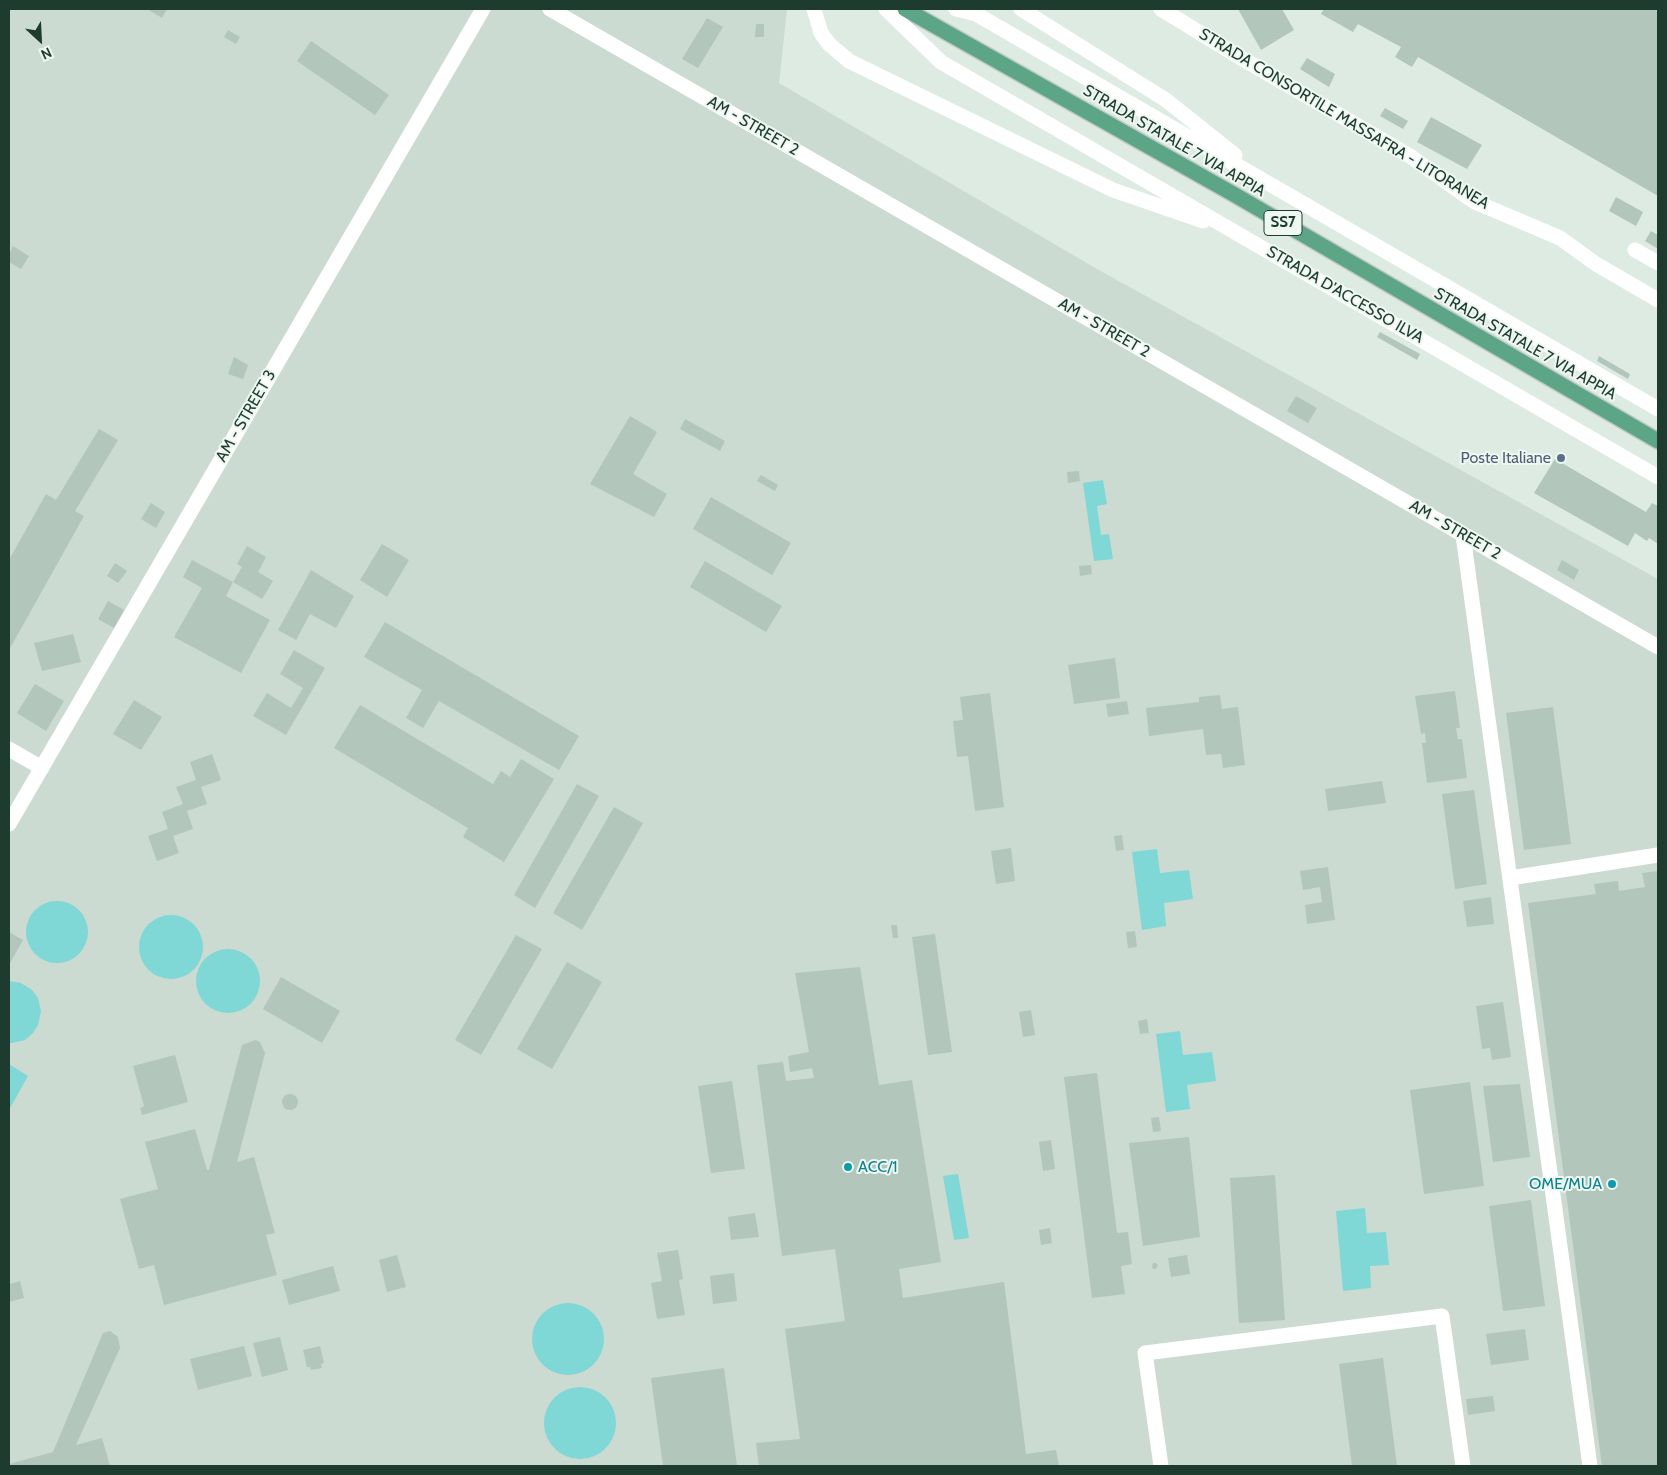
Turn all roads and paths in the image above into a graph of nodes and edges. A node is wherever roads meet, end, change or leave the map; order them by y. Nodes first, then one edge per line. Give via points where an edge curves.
1 (483, 9) edge
2 (550, 9) edge
3 (814, 9) edge
4 (886, 9) edge
5 (905, 9) edge
6 (956, 9) edge
7 (1021, 9) edge
8 (1161, 9) edge
9 (1273, 186) junction
10 (1237, 233) junction
11 (1635, 250) dead end
12 (1658, 262) edge
13 (1658, 300) edge
14 (1658, 409) edge
15 (1658, 442) edge
16 (1658, 477) edge
17 (1463, 535) junction
18 (1658, 647) edge
19 (9, 749) edge
20 (42, 768) junction
21 (9, 824) edge
22 (1658, 855) edge
23 (1510, 878) junction
24 (1161, 1466) edge
25 (1463, 1466) edge
26 (1590, 1466) edge

1 - 20 street, AM - STREET 3
2 - 17 street, AM - STREET 2
3 - 10 street via 821,33 849,60 1112,190
4 - 10 street, STRADA D'ACCESSO ILVA via 941,62
5 - 15 main road, STRADA STATALE 7 VIA APPIA / SS7 via 1244,200
6 - 9 street via 976,14
7 - 9 street via 1166,100
8 - 13 street, STRADA CONSORTILE MASSAFRA - LITORANEA via 1410,156 1473,201 1560,238 1596,264
9 - 14 street
10 - 16 street, STRADA D'ACCESSO ILVA
11 - 12 street
17 - 18 street, AM - STREET 2
17 - 23 street
19 - 20 street
20 - 21 street, AM - STREET 3
22 - 23 street
23 - 26 street
24 - 25 street via 1145,1353 1442,1316

